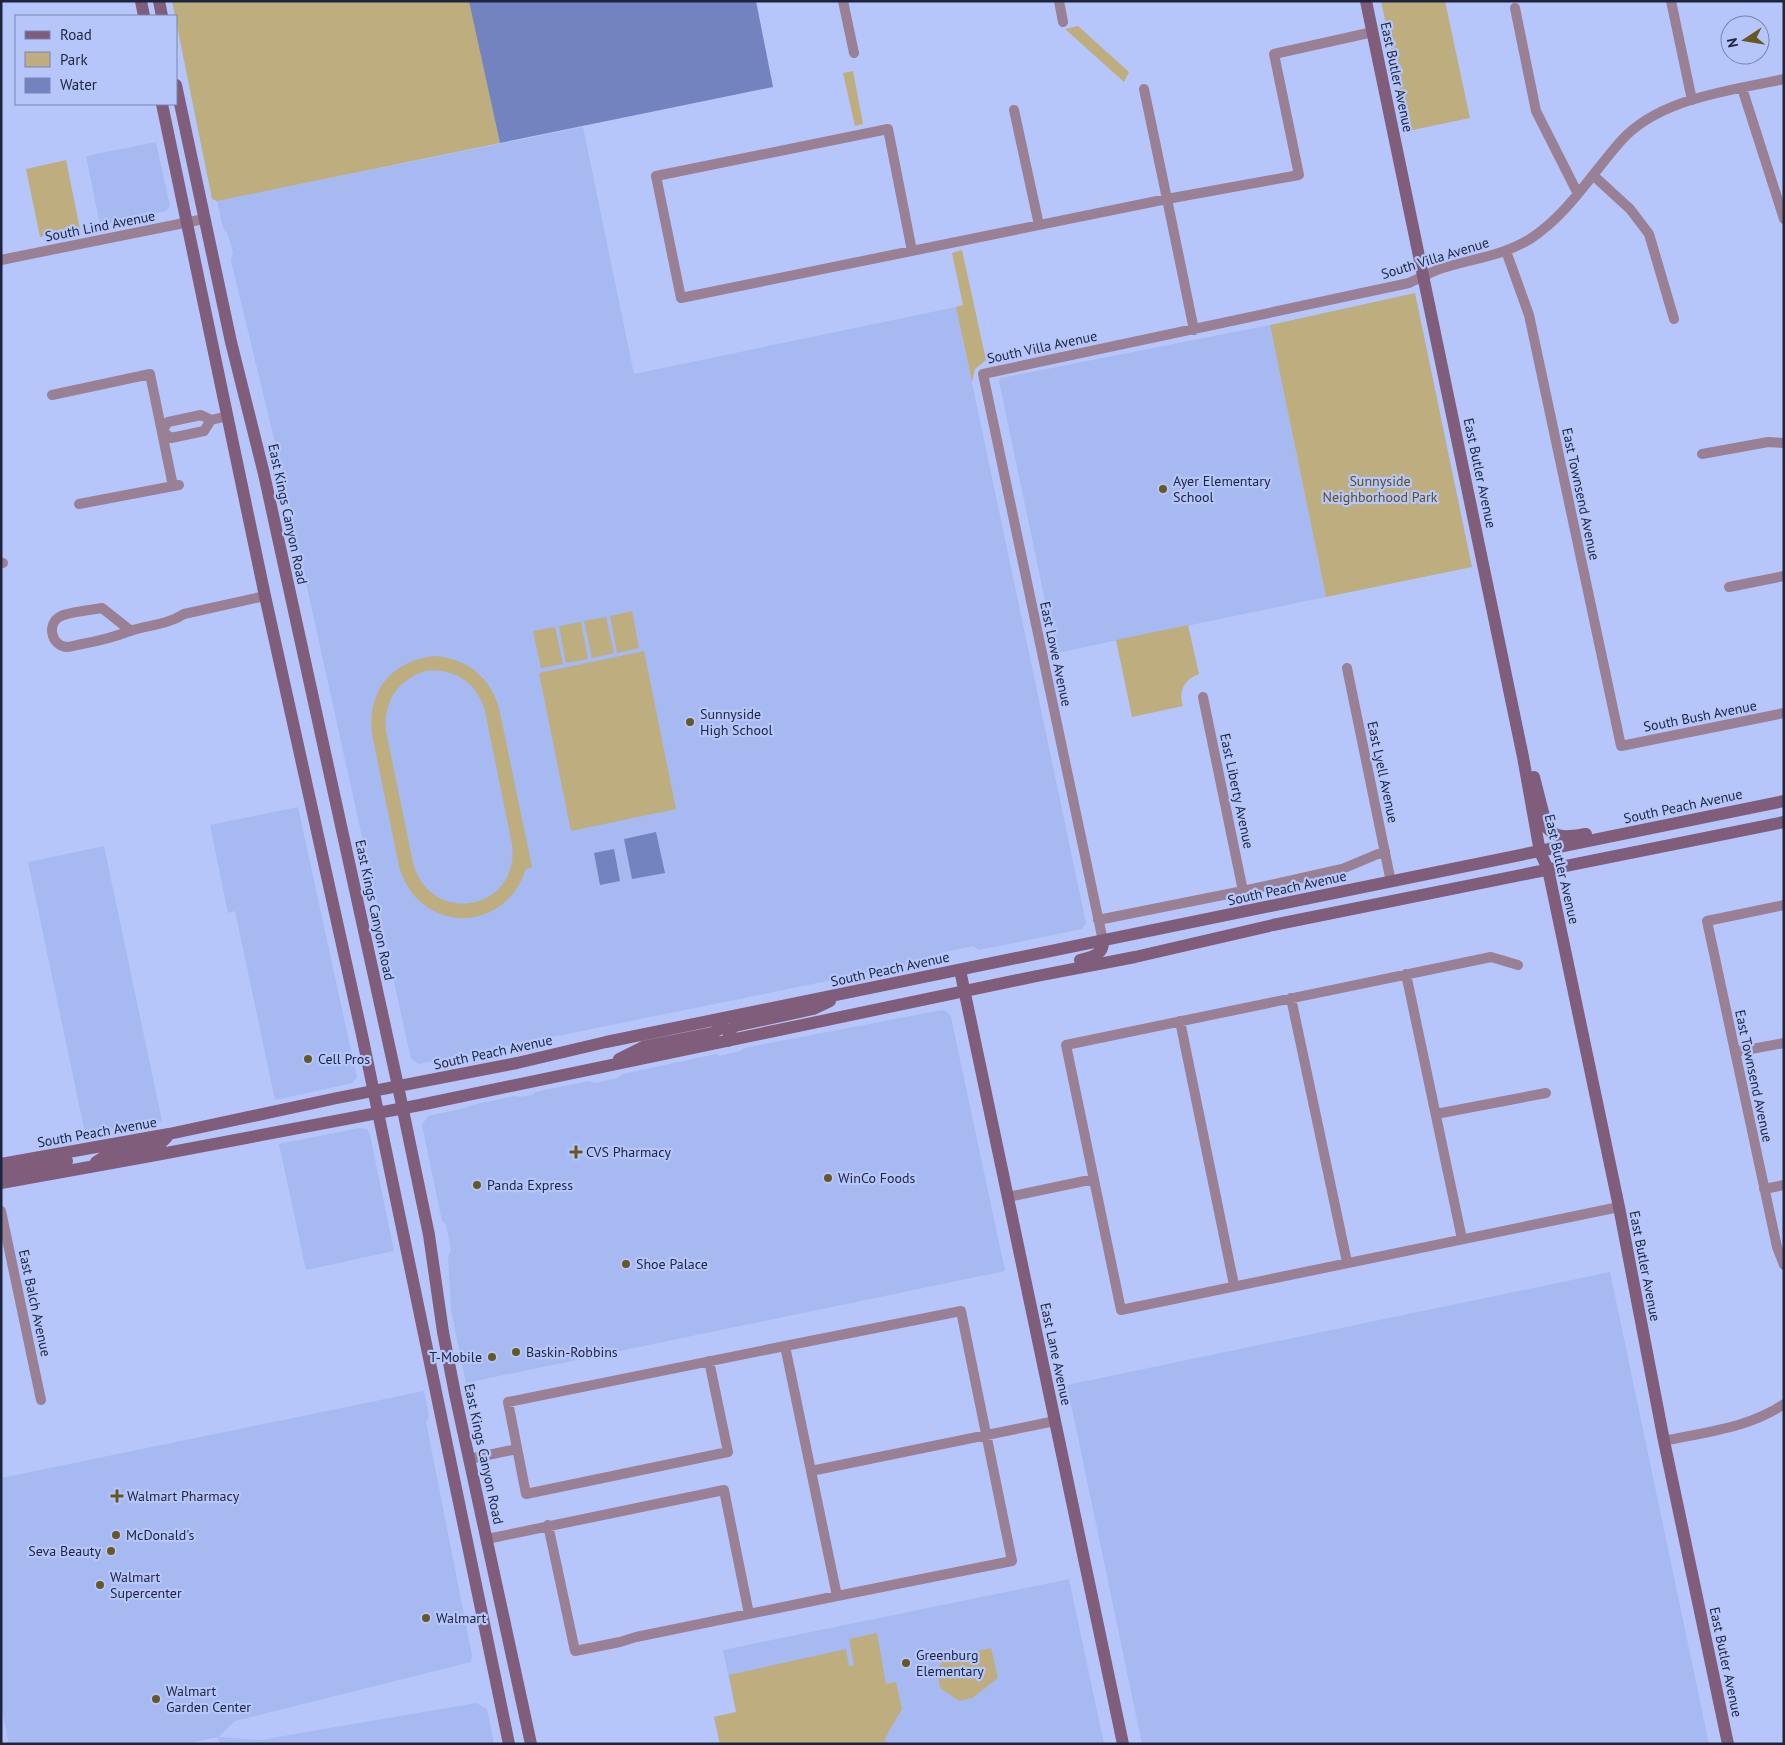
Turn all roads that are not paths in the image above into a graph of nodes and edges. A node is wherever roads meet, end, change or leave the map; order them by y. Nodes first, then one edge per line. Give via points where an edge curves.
1 (141, 1) edge
2 (159, 1) edge
3 (843, 1) edge
4 (1059, 1) edge
5 (1366, 1) edge
6 (1671, 1) edge
7 (1515, 8) dead end
8 (144, 15) edge
9 (162, 15) edge
10 (1063, 22) dead end
11 (1373, 32) junction
12 (854, 53) dead end
13 (1784, 79) edge
14 (1742, 88) junction
15 (1144, 89) dead end
16 (178, 95) edge
17 (1692, 100) junction
18 (162, 105) edge
19 (1014, 110) dead end
20 (1594, 176) junction
21 (1578, 194) junction
22 (1166, 199) junction
23 (1784, 219) edge
24 (204, 220) junction
25 (187, 223) junction
26 (1039, 225) junction
27 (912, 251) junction
28 (1506, 251) junction
29 (1, 260) edge
30 (1424, 276) junction
31 (1674, 319) dead end
32 (1194, 330) junction
33 (983, 374) joint
34 (52, 395) dead end
35 (228, 416) junction
36 (211, 420) junction
37 (162, 431) junction
38 (1784, 443) edge
39 (1702, 454) dead end
40 (79, 504) dead end
41 (1784, 576) edge
42 (1729, 587) dead end
43 (265, 596) junction
44 (131, 631) junction
45 (1347, 668) dead end
46 (1203, 697) dead end
47 (1784, 713) edge
48 (1621, 746) joint
49 (1523, 757) junction
50 (1784, 801) edge
51 (1784, 822) edge
52 (1628, 833) junction
53 (1385, 851) junction
54 (1540, 852) junction
55 (1548, 868) junction
56 (1391, 882) junction
57 (1243, 891) junction
58 (1784, 905) edge
59 (1098, 920) junction
60 (1103, 941) junction
61 (1518, 965) dead end
62 (960, 970) junction
63 (1406, 974) junction
64 (1037, 976) junction
65 (848, 992) junction
66 (964, 992) junction
67 (1291, 998) junction
68 (724, 1018) junction
69 (1180, 1021) junction
70 (728, 1041) junction
71 (1784, 1043) edge
72 (1735, 1052) junction
73 (604, 1067) junction
74 (398, 1086) junction
75 (373, 1091) junction
76 (1546, 1093) dead end
77 (403, 1108) junction
78 (378, 1113) junction
79 (1436, 1114) junction
80 (169, 1134) junction
81 (104, 1146) junction
82 (1, 1164) edge
83 (90, 1167) junction
84 (1, 1176) edge
85 (1094, 1179) junction
86 (1, 1183) edge
87 (1784, 1185) edge
88 (1764, 1189) junction
89 (1008, 1197) junction
90 (1619, 1207) junction
91 (1, 1211) edge
92 (1462, 1239) junction
93 (1347, 1262) junction
94 (1784, 1264) edge
95 (1234, 1285) junction
96 (785, 1346) junction
97 (709, 1361) junction
98 (41, 1400) dead end
99 (1784, 1404) edge
100 (1055, 1420) junction
101 (986, 1435) junction
102 (1664, 1441) junction
103 (517, 1448) junction
104 (469, 1459) junction
105 (811, 1471) junction
106 (548, 1525) junction
107 (487, 1539) junction
108 (837, 1596) junction
109 (749, 1614) junction
110 (509, 1744) edge
111 (531, 1744) edge
112 (1123, 1744) edge
113 (1728, 1744) edge

1 - 8 main road
2 - 9 main road
3 - 12 street
4 - 10 street
5 - 11 main road, East Butler Avenue
6 - 17 street
7 - 21 street via 1536,111
11 - 22 street via 1274,54 1299,175
11 - 30 main road, East Butler Avenue
13 - 14 street, South Villa Avenue
14 - 17 street, South Villa Avenue
14 - 23 street
15 - 22 street
16 - 24 main road, East Kings Canyon Road
17 - 20 street, South Villa Avenue via 1660,111 1630,131
18 - 25 main road
19 - 26 street
20 - 21 street, South Villa Avenue
20 - 31 street via 1630,209 1649,234
21 - 28 street, South Villa Avenue via 1542,230
22 - 26 street
22 - 32 street
24 - 25 street, South Lind Avenue
24 - 74 main road, East Kings Canyon Road via 264,474
25 - 29 street, South Lind Avenue
25 - 35 main road
26 - 27 street
27 - 27 street via 681,298 656,176 888,129
28 - 30 street, South Villa Avenue
28 - 48 street, East Townsend Avenue via 1529,315
30 - 32 street, South Villa Avenue via 1401,285
30 - 49 main road, East Butler Avenue
32 - 33 street, South Villa Avenue
33 - 59 street, East Lowe Avenue
34 - 37 street via 150,374
35 - 36 street
35 - 43 main road
36 - 37 street via 200,415 168,422
36 - 37 street via 204,431 171,438
37 - 40 street via 176,485
38 - 39 street via 1768,442
41 - 42 street
43 - 44 street via 184,614 173,621
43 - 75 main road
44 - 44 street via 118,637 66,647 53,637 51,627 60,616 102,608
45 - 53 street, East Lyell Avenue
46 - 57 street, East Liberty Avenue
47 - 48 street, South Bush Avenue
49 - 52 main road via 1531,770 1547,828 1551,832 1567,837 1615,831
49 - 54 main road, East Butler Avenue
50 - 52 main road, South Peach Avenue
51 - 55 main road
52 - 54 main road, South Peach Avenue
53 - 56 street, East Lyell Avenue
53 - 57 street, South Peach Avenue via 1342,869
54 - 55 main road, East Butler Avenue
54 - 56 main road, South Peach Avenue
55 - 64 main road
55 - 90 main road, East Butler Avenue
56 - 60 main road, South Peach Avenue
57 - 59 street, South Peach Avenue
58 - 72 street, East Townsend Avenue via 1707,921
59 - 60 street, East Lowe Avenue
60 - 62 main road, South Peach Avenue
60 - 64 main road via 1102,950 1095,956 1042,968
61 - 63 street via 1491,957
62 - 65 main road, South Peach Avenue
62 - 66 main road, East Lane Avenue
63 - 67 street
63 - 79 street
64 - 66 main road
65 - 68 main road, South Peach Avenue
65 - 70 main road via 813,1009 735,1026 729,1031
66 - 70 main road
66 - 89 main road, East Lane Avenue
67 - 69 street
67 - 93 street
68 - 73 main road via 717,1031 643,1047
68 - 74 main road, South Peach Avenue
69 - 85 street via 1066,1046
69 - 95 street
70 - 73 main road
71 - 72 street
72 - 88 street, East Townsend Avenue
73 - 77 main road
74 - 75 main road, South Peach Avenue
74 - 77 main road, East Kings Canyon Road
75 - 78 main road
75 - 80 main road, South Peach Avenue
76 - 79 street
77 - 78 main road
77 - 104 main road, East Kings Canyon Road
78 - 83 main road
78 - 110 main road
79 - 92 street
80 - 81 main road, South Peach Avenue
80 - 83 main road via 161,1143 107,1155
81 - 82 main road, South Peach Avenue
81 - 84 main road via 64,1162
83 - 86 main road
85 - 89 street
85 - 95 street via 1121,1310
87 - 88 street
88 - 94 street, East Townsend Avenue
89 - 100 main road, East Lane Avenue
90 - 92 street
90 - 102 main road, East Butler Avenue
91 - 98 street, East Balch Avenue
92 - 93 street
93 - 95 street
96 - 97 street
96 - 101 street via 961,1311
96 - 105 street
97 - 103 street via 508,1402
97 - 103 street via 728,1452 526,1494
99 - 102 street via 1742,1424
100 - 101 street
100 - 112 main road, East Lane Avenue
101 - 105 street
101 - 108 street via 1012,1561
102 - 113 main road, East Butler Avenue
103 - 104 street
104 - 107 main road, East Kings Canyon Road
105 - 108 street
106 - 107 street
106 - 109 street via 724,1490
106 - 109 street via 575,1651
107 - 111 main road, East Kings Canyon Road
108 - 109 street

